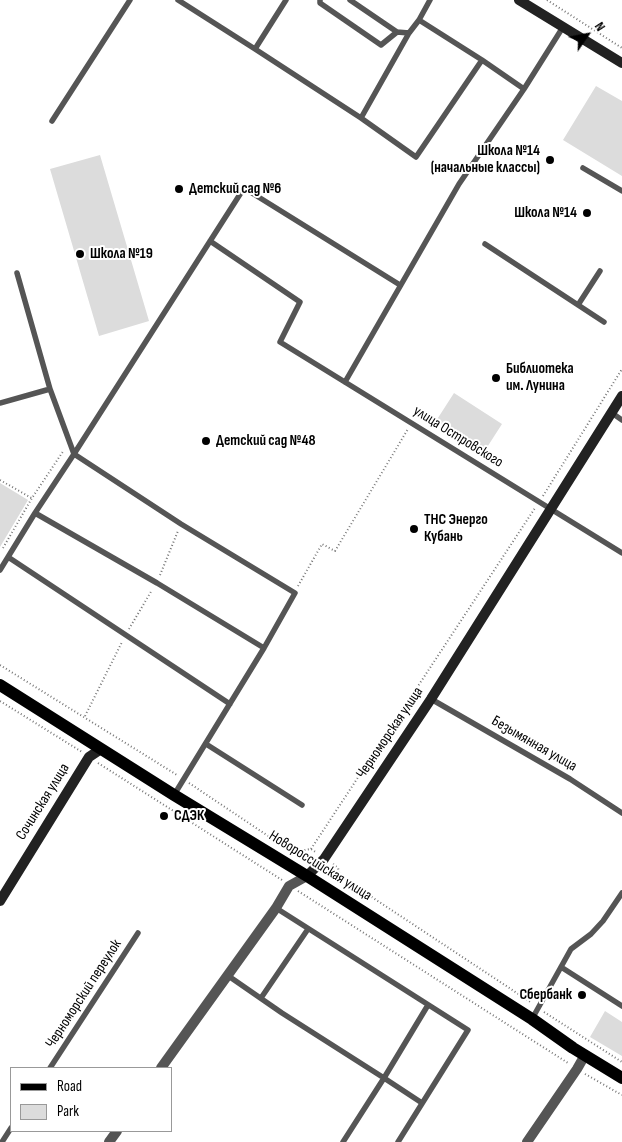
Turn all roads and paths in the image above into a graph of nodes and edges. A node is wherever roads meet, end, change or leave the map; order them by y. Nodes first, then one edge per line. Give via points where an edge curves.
1 (130, 0) edge
2 (178, 0) edge
3 (286, 0) edge
4 (320, 0) edge
5 (350, 0) edge
6 (430, 0) edge
7 (519, 0) edge
8 (547, 0) edge
9 (419, 20) junction
10 (563, 27) junction
11 (397, 32) junction
12 (409, 32) junction
13 (622, 48) edge
14 (255, 49) junction
15 (482, 60) junction
16 (622, 63) edge
17 (524, 89) junction
18 (361, 118) junction
19 (52, 121) dead end
20 (584, 168) dead end
21 (622, 191) edge
22 (210, 241) junction
23 (485, 244) dead end
24 (600, 271) dead end
25 (17, 273) dead end
26 (400, 285) junction
27 (578, 305) junction
28 (604, 322) dead end
29 (622, 369) edge
30 (345, 382) junction
31 (50, 389) junction
32 (622, 396) edge
33 (0, 403) edge
34 (612, 413) junction
35 (622, 420) edge
36 (412, 423) junction
37 (70, 442) junction
38 (74, 454) junction
39 (0, 480) edge
40 (32, 498) junction
41 (539, 502) junction
42 (41, 504) junction
43 (552, 510) junction
44 (35, 512) junction
45 (181, 524) junction
46 (0, 553) edge
47 (622, 553) edge
48 (8, 557) junction
49 (0, 570) edge
50 (157, 583) junction
51 (295, 593) junction
52 (126, 635) junction
53 (264, 648) junction
54 (0, 685) edge
55 (431, 699) junction
56 (0, 701) edge
57 (230, 704) junction
58 (85, 717) dead end
59 (206, 744) junction
60 (101, 749) junction
61 (88, 756) junction
62 (174, 795) junction
63 (302, 806) dead end
64 (622, 813) edge
65 (311, 849) dead end
66 (307, 876) junction
67 (289, 886) junction
68 (622, 893) edge
69 (0, 901) edge
70 (276, 908) junction
71 (308, 929) junction
72 (138, 933) dead end
73 (561, 967) junction
74 (227, 975) junction
75 (262, 998) junction
76 (428, 1005) junction
77 (622, 1006) edge
78 (532, 1019) junction
79 (585, 1055) junction
80 (51, 1067) edge
81 (162, 1067) edge
82 (577, 1069) junction
83 (384, 1078) junction
84 (622, 1078) edge
85 (622, 1094) edge
86 (422, 1103) junction
87 (10, 1130) edge
88 (2, 1142) edge
89 (343, 1142) edge
90 (398, 1142) edge
91 (527, 1142) edge

1 - 19 lane
2 - 14 lane
3 - 14 lane
4 - 11 lane via 320,4 381,45
5 - 11 lane
6 - 9 lane
7 - 10 main road
8 - 13 path
9 - 12 lane
9 - 15 lane
10 - 16 main road
10 - 17 lane
11 - 12 lane
12 - 18 lane
14 - 18 lane
15 - 17 lane
15 - 18 lane via 416,157
17 - 26 lane via 459,184
20 - 21 lane
22 - 26 lane via 244,188
22 - 30 lane, улица Островского via 300,302 280,342
22 - 38 lane
23 - 27 lane
24 - 27 lane
25 - 31 lane
26 - 30 lane
27 - 28 lane
29 - 41 path
30 - 36 lane, улица Островского
31 - 33 lane
31 - 37 lane
32 - 34 main road, Черноморская улица
34 - 35 lane
34 - 43 main road, Черноморская улица
36 - 41 lane, улица Островского
36 - 51 path via 335,551 322,544
37 - 38 lane
37 - 40 path
38 - 42 lane
38 - 45 lane
39 - 40 path
40 - 42 path
40 - 46 path
41 - 43 lane, улица Островского
41 - 65 path
42 - 44 lane
43 - 47 lane, улица Островского
43 - 55 main road, Черноморская улица
44 - 48 lane
44 - 50 lane
45 - 50 path
45 - 51 lane
48 - 49 lane
48 - 52 lane
50 - 52 path
50 - 53 lane
51 - 53 lane
52 - 57 lane
52 - 58 path
53 - 57 lane
54 - 60 main road, Новороссийская улица
55 - 64 lane, Безымянная улица via 570,779
55 - 66 main road, Черноморская улица via 324,859
56 - 61 path
57 - 59 lane
59 - 62 lane
59 - 63 lane
60 - 61 main road, Сочинская улица
60 - 62 main road, Новороссийская улица
61 - 67 path
61 - 69 main road, Сочинская улица
62 - 66 main road, Новороссийская улица
66 - 67 street, Черноморская улица
66 - 78 main road, Новороссийская улица
67 - 70 street
67 - 82 path
68 - 73 lane via 604,921 571,949
70 - 71 lane
70 - 74 street
71 - 75 lane
71 - 76 lane
72 - 80 lane, Черноморский переулок
73 - 77 lane
73 - 78 lane
74 - 75 lane
74 - 81 street
75 - 83 lane
76 - 83 lane
76 - 86 lane via 468,1030
78 - 79 main road, Новороссийская улица
79 - 82 street
79 - 84 main road, Новороссийская улица
82 - 85 path
82 - 91 street
83 - 86 lane
83 - 89 lane
86 - 90 lane
87 - 88 lane

